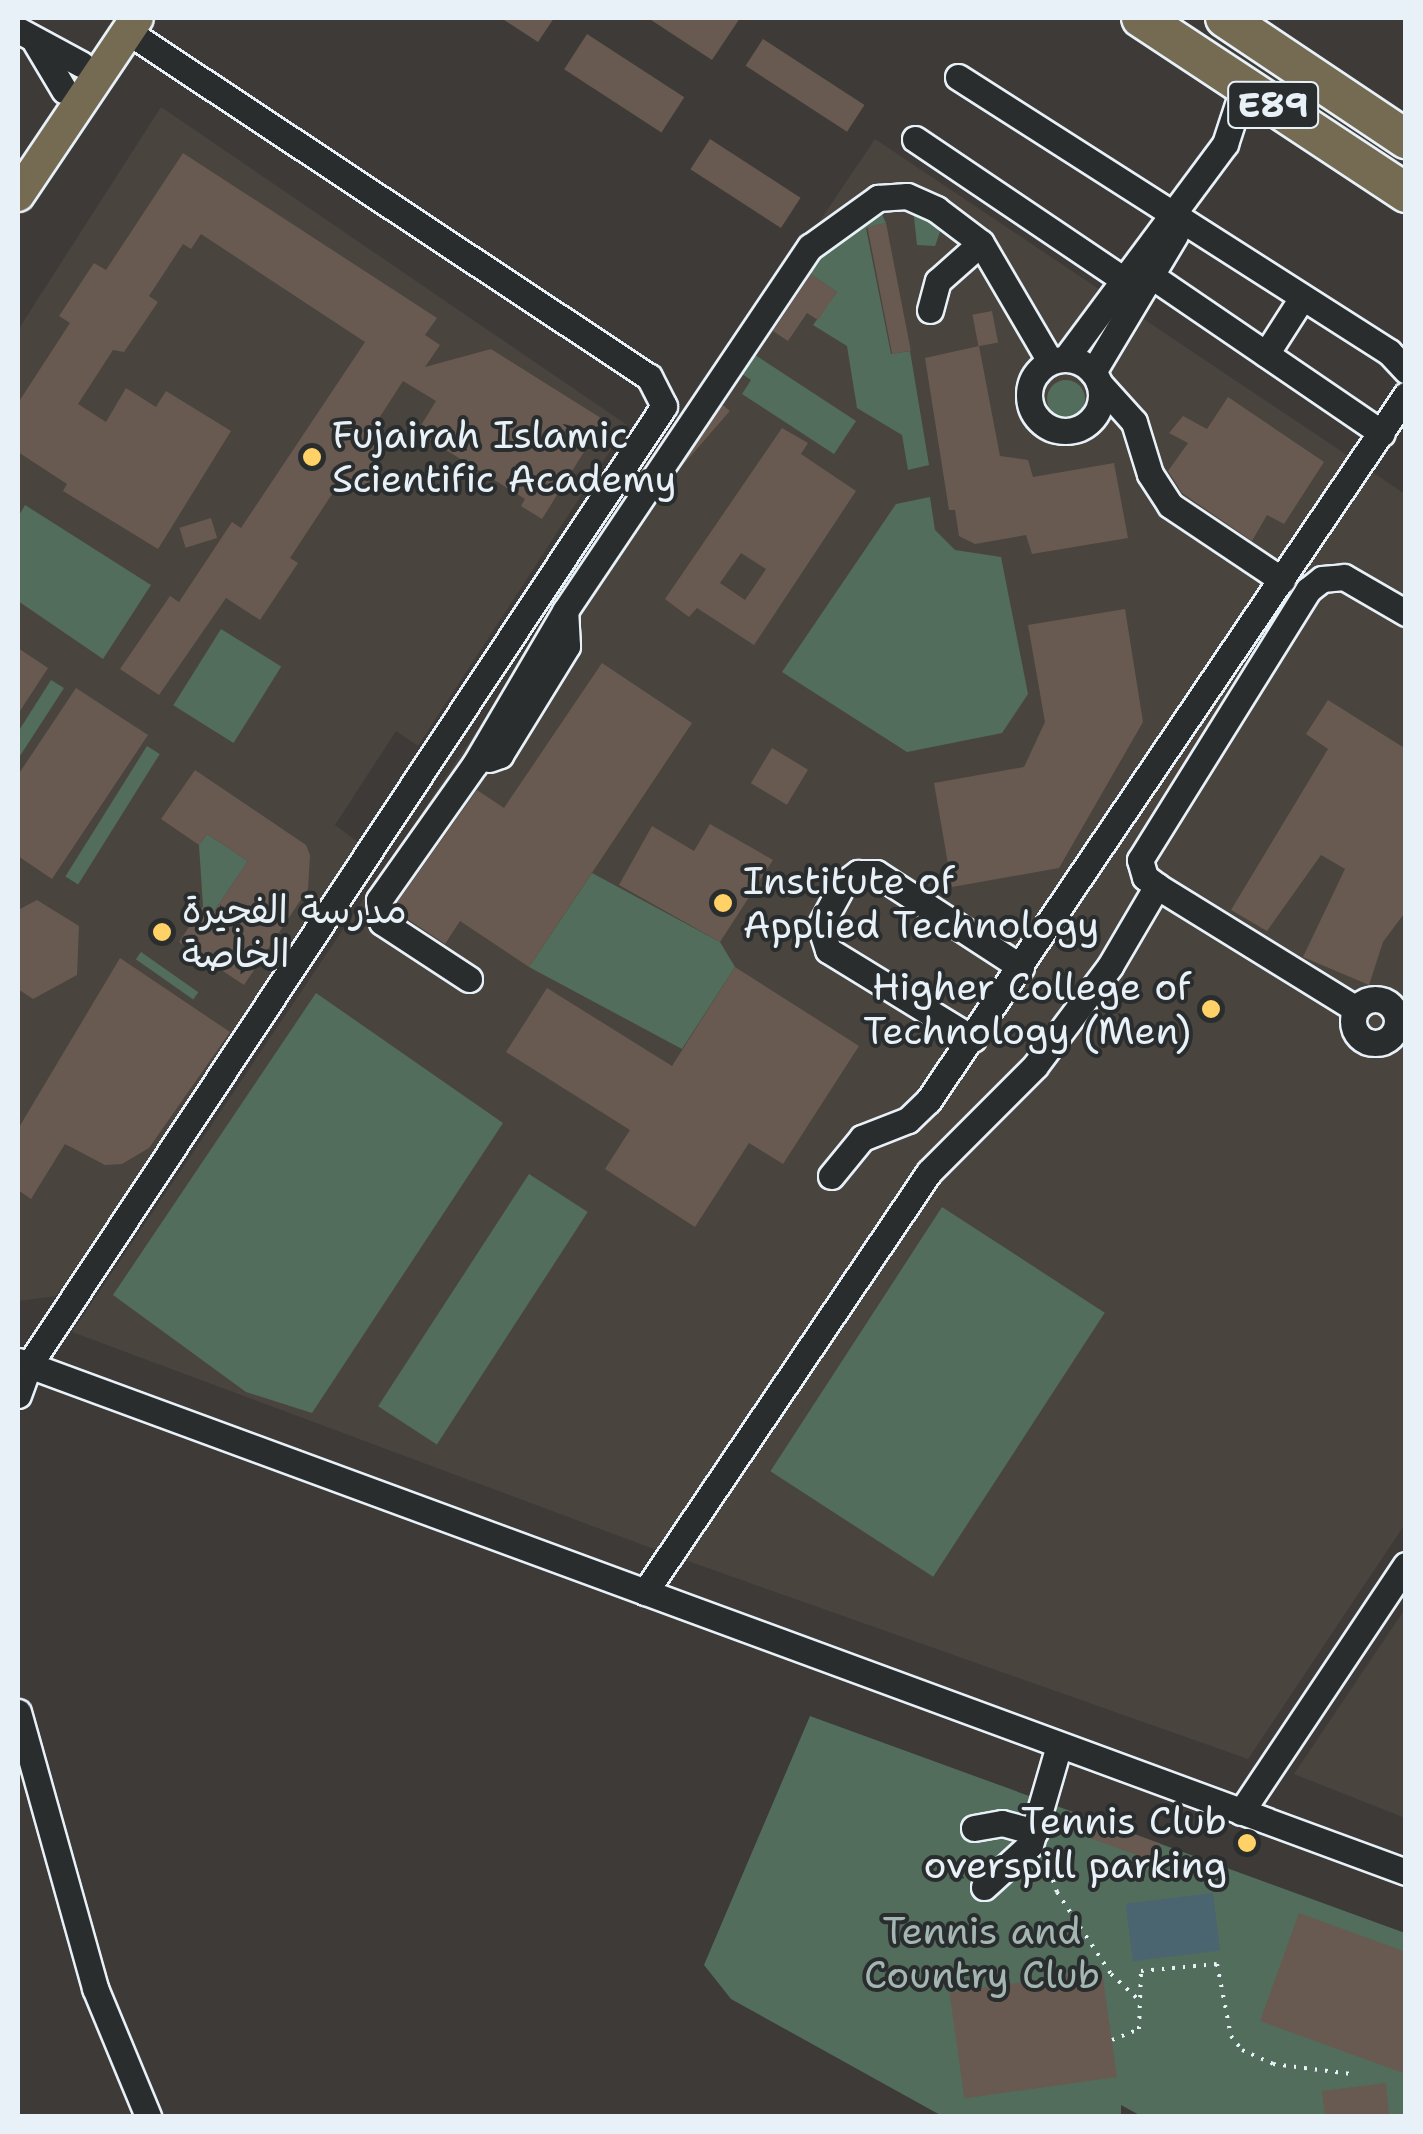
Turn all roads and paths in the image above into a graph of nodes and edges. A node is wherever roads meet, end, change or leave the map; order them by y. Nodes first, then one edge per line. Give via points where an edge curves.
1 (1141, 18) edge
2 (1226, 18) edge
3 (125, 22) edge
4 (25, 35) edge
5 (81, 77) junction
6 (958, 77) dead end
7 (1244, 86) junction
8 (1278, 107) junction
9 (1406, 138) edge
10 (915, 140) dead end
11 (18, 155) edge
12 (1406, 193) edge
13 (18, 195) edge
14 (1178, 220) junction
15 (981, 243) junction
16 (1153, 277) junction
17 (1124, 280) junction
18 (1302, 298) junction
19 (930, 310) dead end
20 (1266, 354) junction
21 (1050, 366) junction
22 (1406, 370) edge
23 (1096, 378) junction
24 (1406, 395) edge
25 (1090, 421) junction
26 (1382, 433) junction
27 (1144, 446) junction
28 (1282, 580) junction
29 (1406, 613) edge
30 (1157, 886) junction
31 (1020, 966) junction
32 (470, 979) dead end
33 (973, 1038) junction
34 (1399, 1038) edge
35 (830, 1176) dead end
36 (23, 1363) edge
37 (18, 1396) edge
38 (1406, 1565) edge
39 (645, 1592) junction
40 (18, 1712) edge
41 (1059, 1745) junction
42 (1241, 1812) junction
43 (974, 1828) dead end
44 (1040, 1842) junction
45 (1406, 1872) edge
46 (984, 1887) dead end
47 (1138, 2000) junction
48 (1112, 2040) dead end
49 (1350, 2074) dead end
50 (148, 2116) edge

1 - 7 highway, E89
2 - 9 highway, E89
3 - 5 main road
3 - 36 street via 649,377 664,406
4 - 5 street
5 - 11 main road
5 - 13 main road
6 - 14 street
7 - 8 highway, E89
7 - 14 street via 1232,130
8 - 12 highway, E89
8 - 14 street via 1241,136
10 - 17 street
14 - 16 street
14 - 17 street
14 - 18 street
15 - 19 street via 938,281
15 - 21 street
15 - 32 street via 950,217 907,196 878,198 854,210 810,247 565,611 475,764 378,909 382,922
16 - 20 street
16 - 23 street
17 - 21 street
18 - 20 street
18 - 22 street via 1390,352
20 - 26 street
21 - 23 street
21 - 25 street via 1029,402 1041,422 1062,431
23 - 25 street via 1100,406
23 - 27 street via 1127,410
24 - 26 street
25 - 27 street via 1115,423
26 - 28 street
27 - 28 street via 1150,474 1170,504
28 - 31 street
29 - 30 street via 1344,577 1322,579 1308,590 1140,860 1145,877
30 - 34 street via 1356,1009 1355,1030 1366,1041
30 - 39 street via 1110,966 1035,1066 929,1172
31 - 33 street
31 - 33 street via 876,872 858,873 844,884 820,926 828,950
33 - 35 street via 923,1108 862,1138
36 - 37 street
36 - 39 street
38 - 42 street
39 - 41 street
40 - 50 street via 94,1988
41 - 42 street
41 - 44 street
42 - 45 street
43 - 44 street via 1002,1823
44 - 46 street
44 - 47 path via 1057,1892 1111,1974
47 - 48 path via 1138,2029
47 - 49 path via 1140,1971 1217,1964 1231,2036 1242,2050 1273,2064

